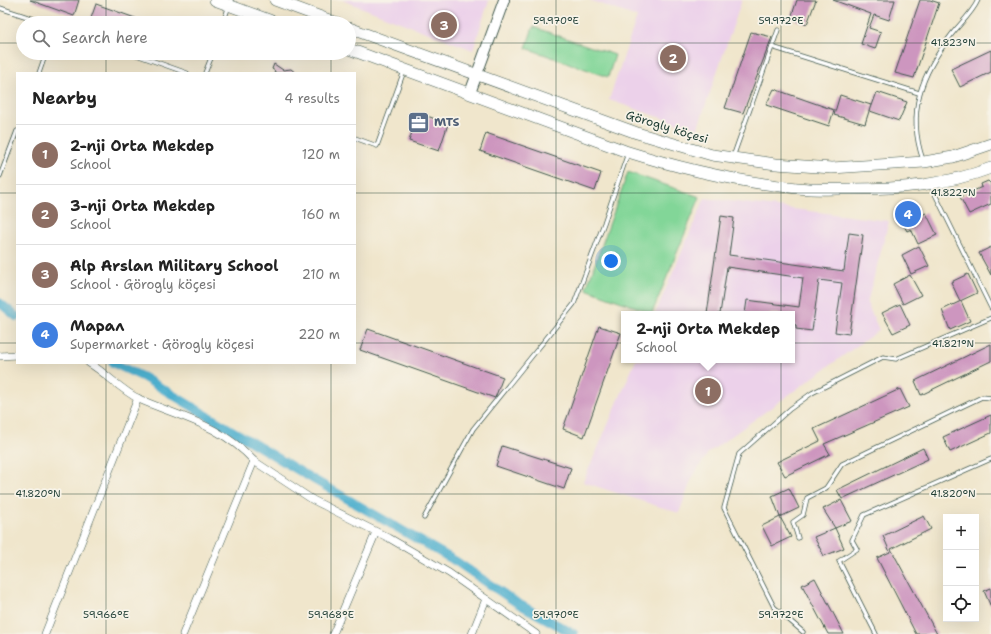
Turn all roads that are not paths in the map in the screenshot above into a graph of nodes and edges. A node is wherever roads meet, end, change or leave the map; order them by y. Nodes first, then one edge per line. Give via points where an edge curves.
1 (215, 0) edge
2 (275, 0) edge
3 (504, 0) edge
4 (978, 0) edge
5 (230, 3) edge
6 (0, 8) edge
7 (25, 16) edge
8 (225, 16) edge
9 (261, 16) edge
10 (318, 16) edge
11 (778, 30) dead end
12 (356, 31) edge
13 (772, 47) junction
14 (356, 52) edge
15 (44, 60) edge
16 (151, 60) edge
17 (210, 60) edge
18 (405, 70) junction
19 (39, 72) edge
20 (184, 72) edge
21 (205, 72) edge
22 (477, 76) junction
23 (470, 93) junction
24 (919, 93) junction
25 (16, 134) edge
26 (356, 138) edge
27 (991, 144) edge
28 (628, 152) junction
29 (732, 158) junction
30 (924, 162) junction
31 (991, 168) edge
32 (0, 176) edge
33 (930, 185) junction
34 (991, 308) edge
35 (991, 318) edge
36 (16, 355) edge
37 (0, 356) edge
38 (90, 364) edge
39 (138, 398) junction
40 (991, 398) edge
41 (991, 459) edge
42 (254, 461) junction
43 (424, 518) dead end
44 (376, 532) junction
45 (798, 538) dead end
46 (486, 599) junction
47 (803, 632) dead end
48 (45, 634) edge
49 (183, 634) edge
50 (333, 634) edge
51 (472, 634) edge
52 (536, 634) edge
53 (876, 634) edge

1 - 5 main road
2 - 10 main road
3 - 22 street
4 - 24 lane via 926,72
5 - 8 lane
5 - 9 main road
6 - 7 lane
11 - 13 lane
12 - 22 main road, Görogly köçesi
13 - 24 lane
13 - 29 lane
14 - 18 main road
15 - 19 lane
16 - 20 lane
17 - 21 lane
18 - 23 main road
18 - 26 lane via 377,146
22 - 23 street
22 - 29 main road, Görogly köçesi via 637,133 712,155
23 - 28 main road
24 - 30 lane via 916,102 918,145
25 - 32 lane
27 - 30 main road, Görogly köçesi via 953,158
28 - 33 main road via 667,165 721,178 798,188 872,189
28 - 43 lane via 574,304 472,429
29 - 30 main road, Görogly köçesi via 832,168
31 - 33 main road
33 - 34 lane
35 - 47 lane via 896,359 883,357 812,393 739,454 724,508 774,607
36 - 37 street
38 - 39 street
39 - 42 street via 217,430
39 - 48 street
40 - 45 lane via 982,396 842,464 826,488 807,498 803,515 793,522
41 - 53 lane via 864,515 852,540 857,549 839,561
42 - 44 street via 313,500
42 - 49 street
44 - 46 street via 449,573
44 - 50 street
46 - 51 street
46 - 52 street

